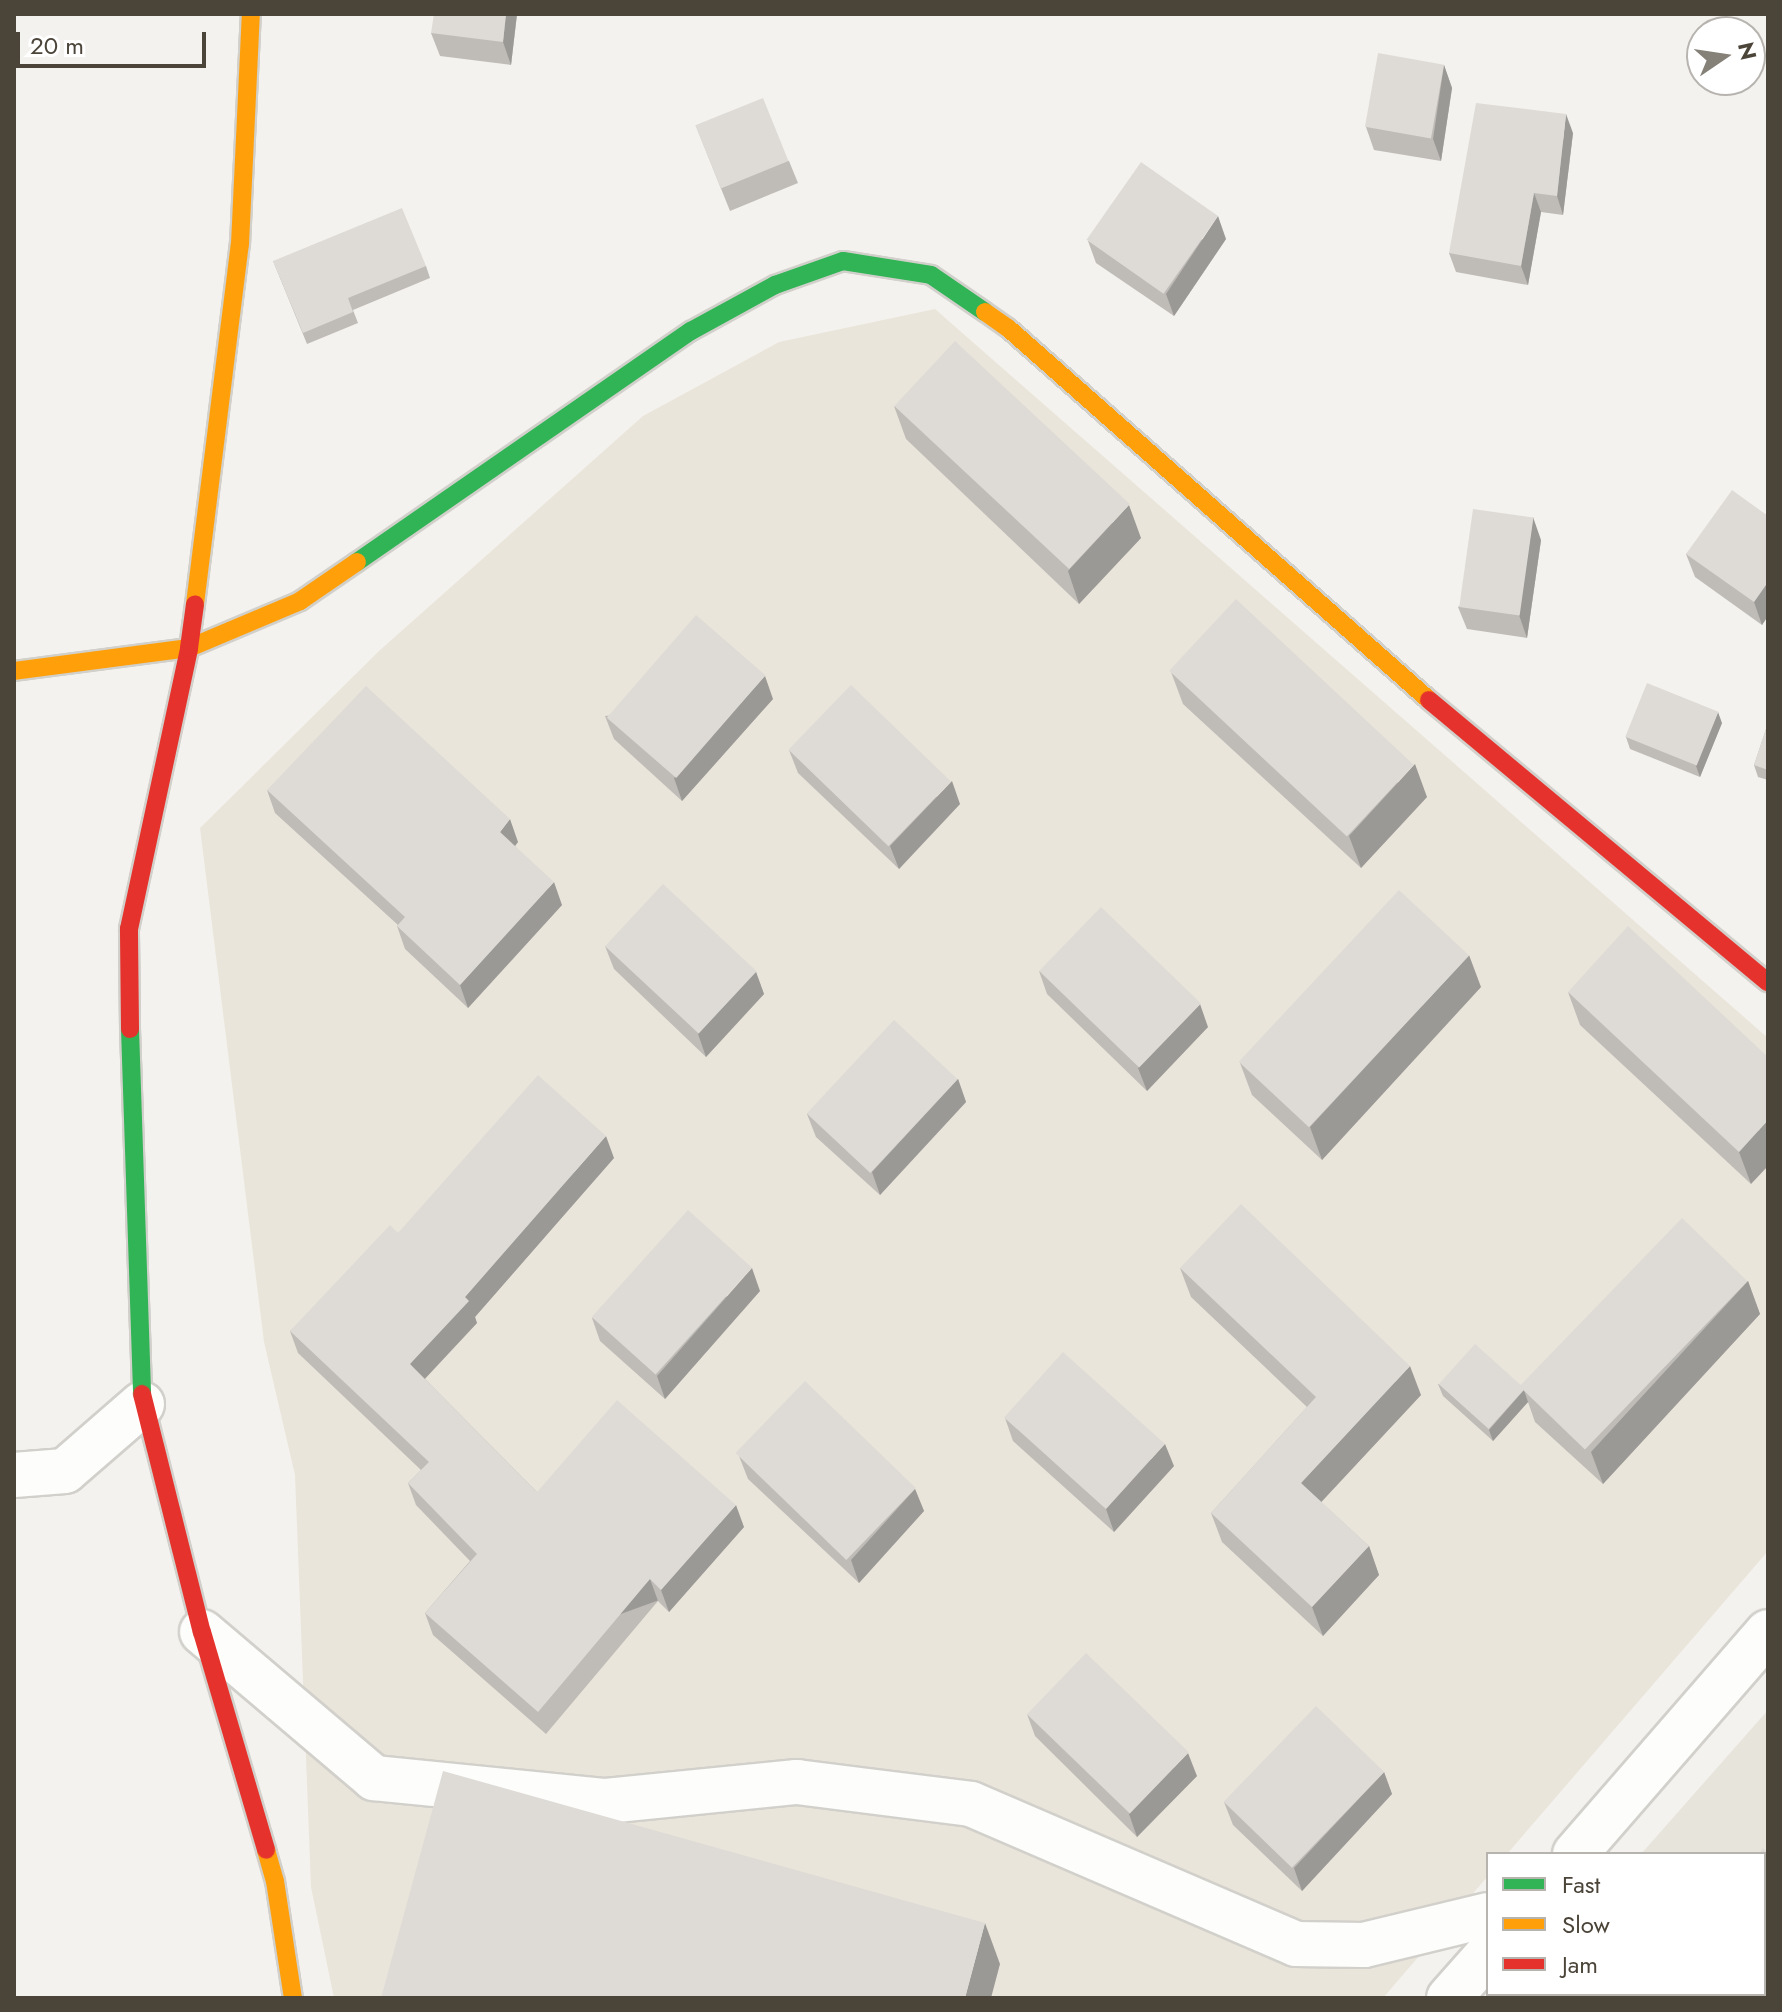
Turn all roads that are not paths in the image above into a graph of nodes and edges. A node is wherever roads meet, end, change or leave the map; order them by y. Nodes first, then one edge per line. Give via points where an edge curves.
1 (251, 14) edge
2 (189, 648) junction
3 (14, 671) edge
4 (1768, 982) edge
5 (142, 1404) junction
6 (14, 1475) edge
7 (202, 1632) junction
8 (1768, 1632) edge
9 (1577, 1852) edge
10 (1486, 1915) edge
11 (1486, 1956) edge
12 (293, 1998) edge
13 (1449, 1998) edge

1 - 2 street via 240,244
2 - 3 street
2 - 4 street via 300,601 691,331 775,285 843,261 931,275 1008,328 1502,764
2 - 5 street via 129,929
5 - 6 street via 65,1471
5 - 7 street
7 - 10 street via 374,1778 606,1801 797,1782 971,1804 1296,1944 1364,1945
7 - 12 street via 275,1881
8 - 9 street
11 - 13 street

